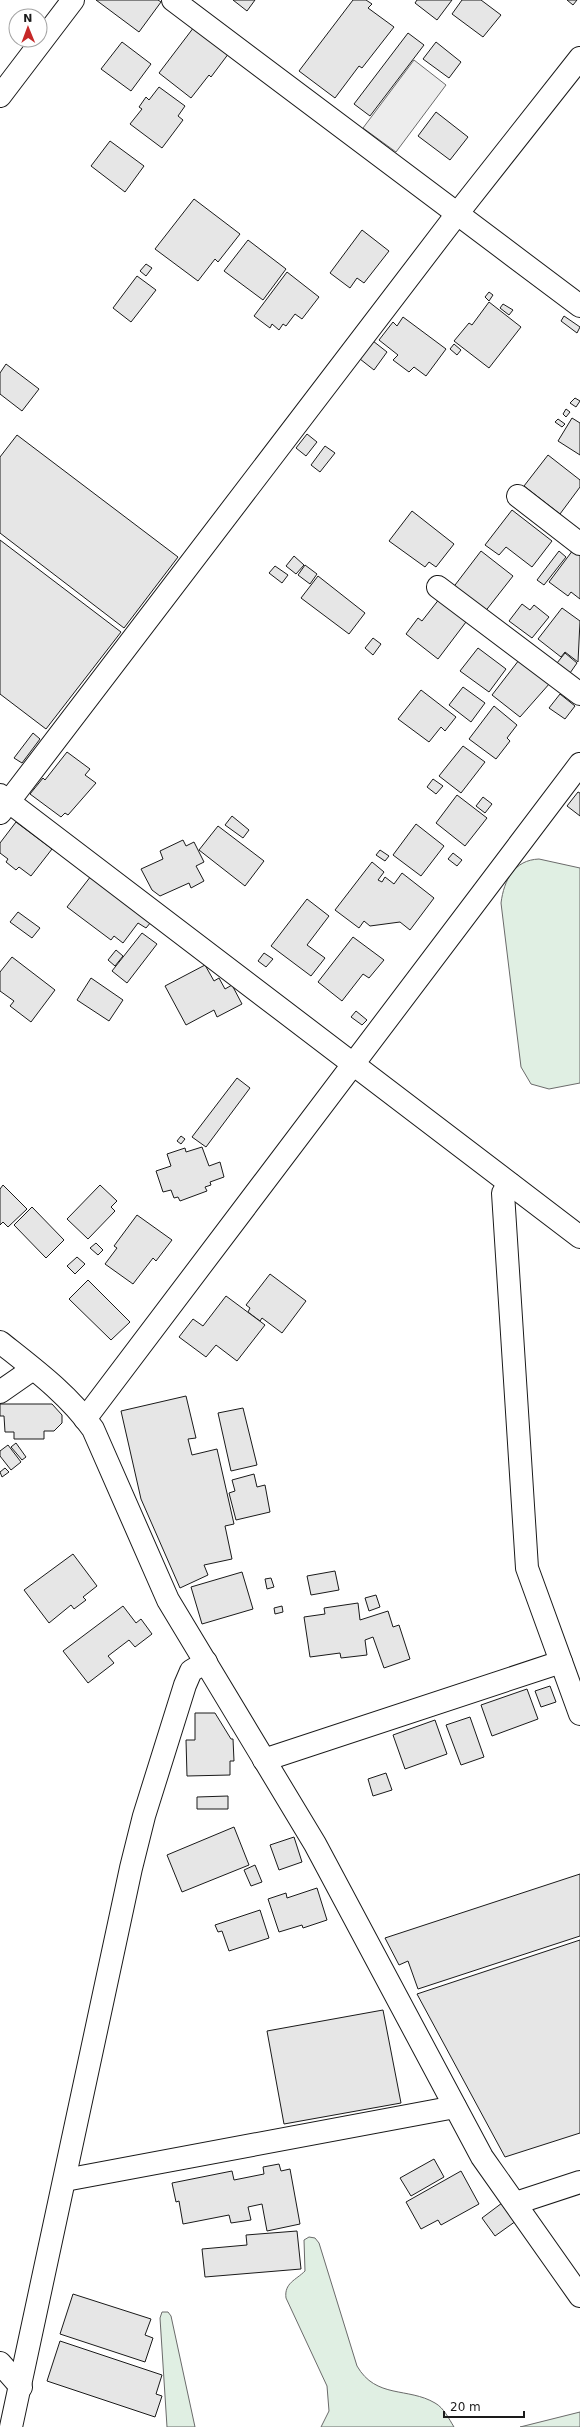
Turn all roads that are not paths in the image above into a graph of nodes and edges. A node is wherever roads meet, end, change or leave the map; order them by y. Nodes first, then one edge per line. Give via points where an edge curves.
1 (73, 0) edge
2 (173, 0) edge
3 (580, 58) edge
4 (0, 96) edge
5 (458, 214) junction
6 (580, 306) edge
7 (518, 496) dead end
8 (580, 544) edge
9 (438, 587) dead end
10 (580, 694) edge
11 (580, 764) edge
12 (3, 803) edge
13 (353, 1064) junction
14 (510, 1184) junction
15 (580, 1237) edge
16 (0, 1342) edge
17 (34, 1369) junction
18 (0, 1392) edge
19 (86, 1419) junction
20 (206, 1662) junction
21 (561, 1662) junction
22 (580, 1714) edge
23 (264, 1760) junction
24 (456, 2107) junction
25 (65, 2180) junction
26 (580, 2182) edge
27 (516, 2203) junction
28 (580, 2296) edge
29 (0, 2363) edge
30 (21, 2387) junction
31 (11, 2427) edge

1 - 4 street
2 - 5 street
3 - 5 street
5 - 6 street
5 - 12 street
7 - 8 street
9 - 10 street
11 - 13 street
12 - 13 street
13 - 14 street
13 - 19 street
14 - 15 street
14 - 21 street via 503,1193 527,1568
16 - 17 street
17 - 18 street
17 - 19 street via 63,1393
19 - 20 street via 104,1450 154,1572
20 - 23 street
20 - 25 street via 191,1671 185,1685 144,1816
21 - 22 street
21 - 23 street
23 - 24 street via 315,1844
24 - 25 street
24 - 27 street via 482,2157
25 - 30 street
26 - 27 street
27 - 28 street
29 - 30 street
30 - 31 street

